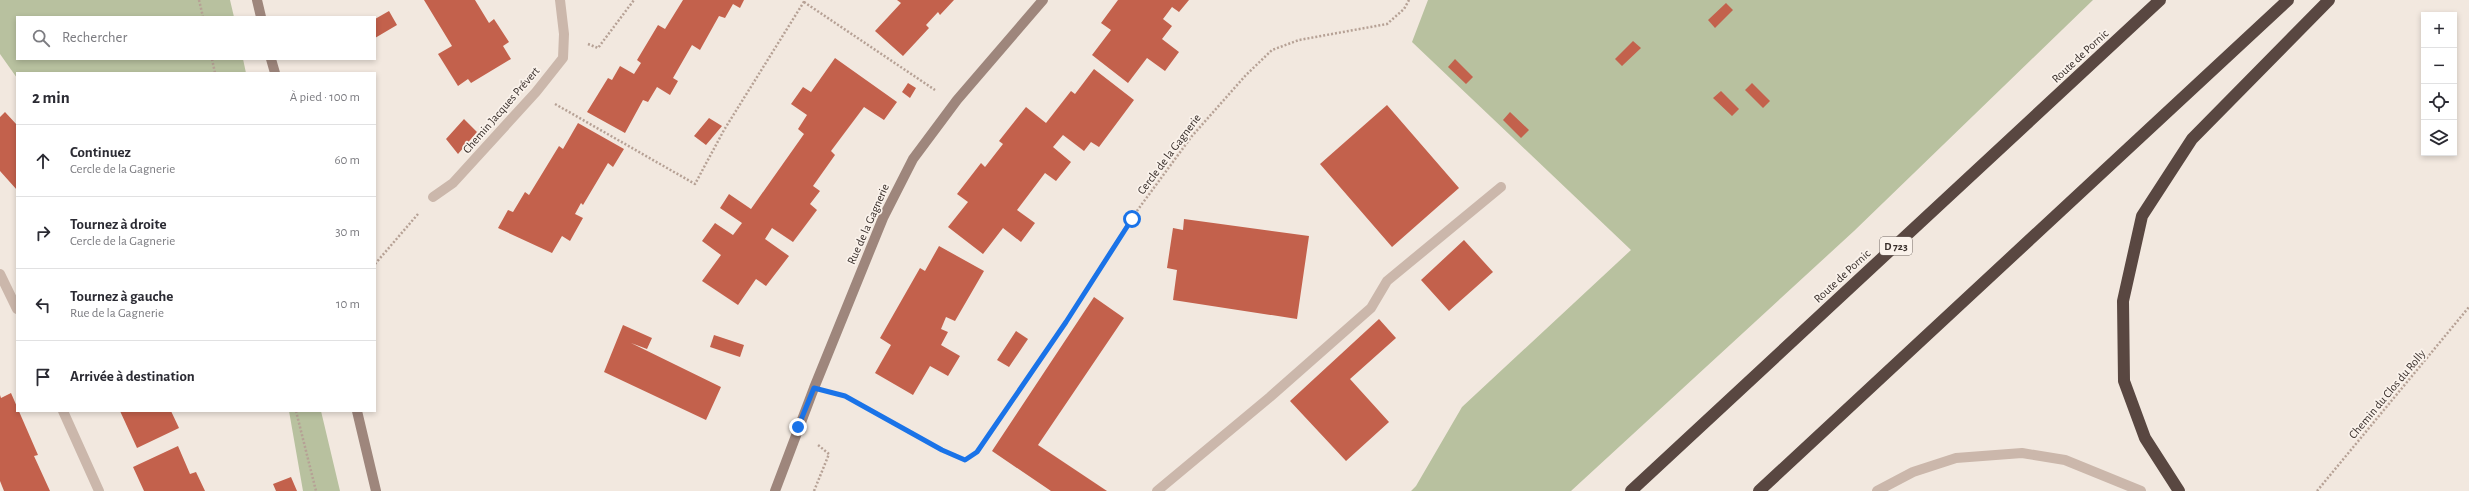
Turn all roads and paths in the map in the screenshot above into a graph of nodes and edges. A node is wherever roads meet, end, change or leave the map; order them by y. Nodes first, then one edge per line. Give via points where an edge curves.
1 (199, 0) edge
2 (257, 0) edge
3 (560, 0) edge
4 (634, 0) edge
5 (1043, 0) edge
6 (1409, 0) edge
7 (2160, 0) edge
8 (2288, 0) edge
9 (2329, 0) edge
10 (805, 1) edge
11 (203, 16) edge
12 (261, 16) edge
13 (564, 34) junction
14 (212, 60) edge
15 (271, 60) edge
16 (215, 72) edge
17 (275, 72) edge
18 (536, 92) junction
19 (957, 100) junction
20 (1502, 187) dead end
21 (433, 197) joint
22 (376, 263) edge
23 (0, 274) edge
24 (16, 307) edge
25 (2469, 307) edge
26 (814, 388) junction
27 (63, 412) edge
28 (296, 412) edge
29 (357, 412) edge
30 (798, 427) junction
31 (99, 491) edge
32 (316, 491) edge
33 (376, 491) edge
34 (775, 491) edge
35 (814, 491) edge
36 (1157, 491) edge
37 (1631, 491) edge
38 (1759, 491) edge
39 (1877, 491) edge
40 (2141, 491) edge
41 (2179, 491) edge
42 (2317, 491) edge

1 - 11 path
2 - 12 street
3 - 13 street, Chemin Jacques Prévert
4 - 13 path via 598,48
5 - 19 street, Rue de la Gagnerie
6 - 26 path, Cercle de la Gagnerie via 1404,9 1387,24 1299,40 1272,50 1246,75 1192,136 1132,219 1066,322 977,452 965,460 845,396
7 - 37 highway, Route de Pornic / D 723
8 - 38 highway
9 - 41 highway via 2192,139 2142,216 2123,302 2124,381 2145,438
10 - 18 path via 724,130 695,184
10 - 19 path via 934,90
13 - 18 street, Chemin Jacques Prévert via 563,58
14 - 16 path
15 - 17 street
18 - 21 street, Chemin Jacques Prévert via 453,183
19 - 26 street, Rue de la Gagnerie via 913,159 883,218
20 - 36 street via 1387,282 1371,308
21 - 22 path
23 - 24 street
25 - 42 path, Chemin du Clos du Rolly
26 - 30 street, Rue de la Gagnerie
27 - 31 street
28 - 32 path
29 - 33 street
30 - 34 street, Rue de la Gagnerie
30 - 35 path via 829,454
39 - 40 street via 1913,472 1956,458 2022,453 2066,460

